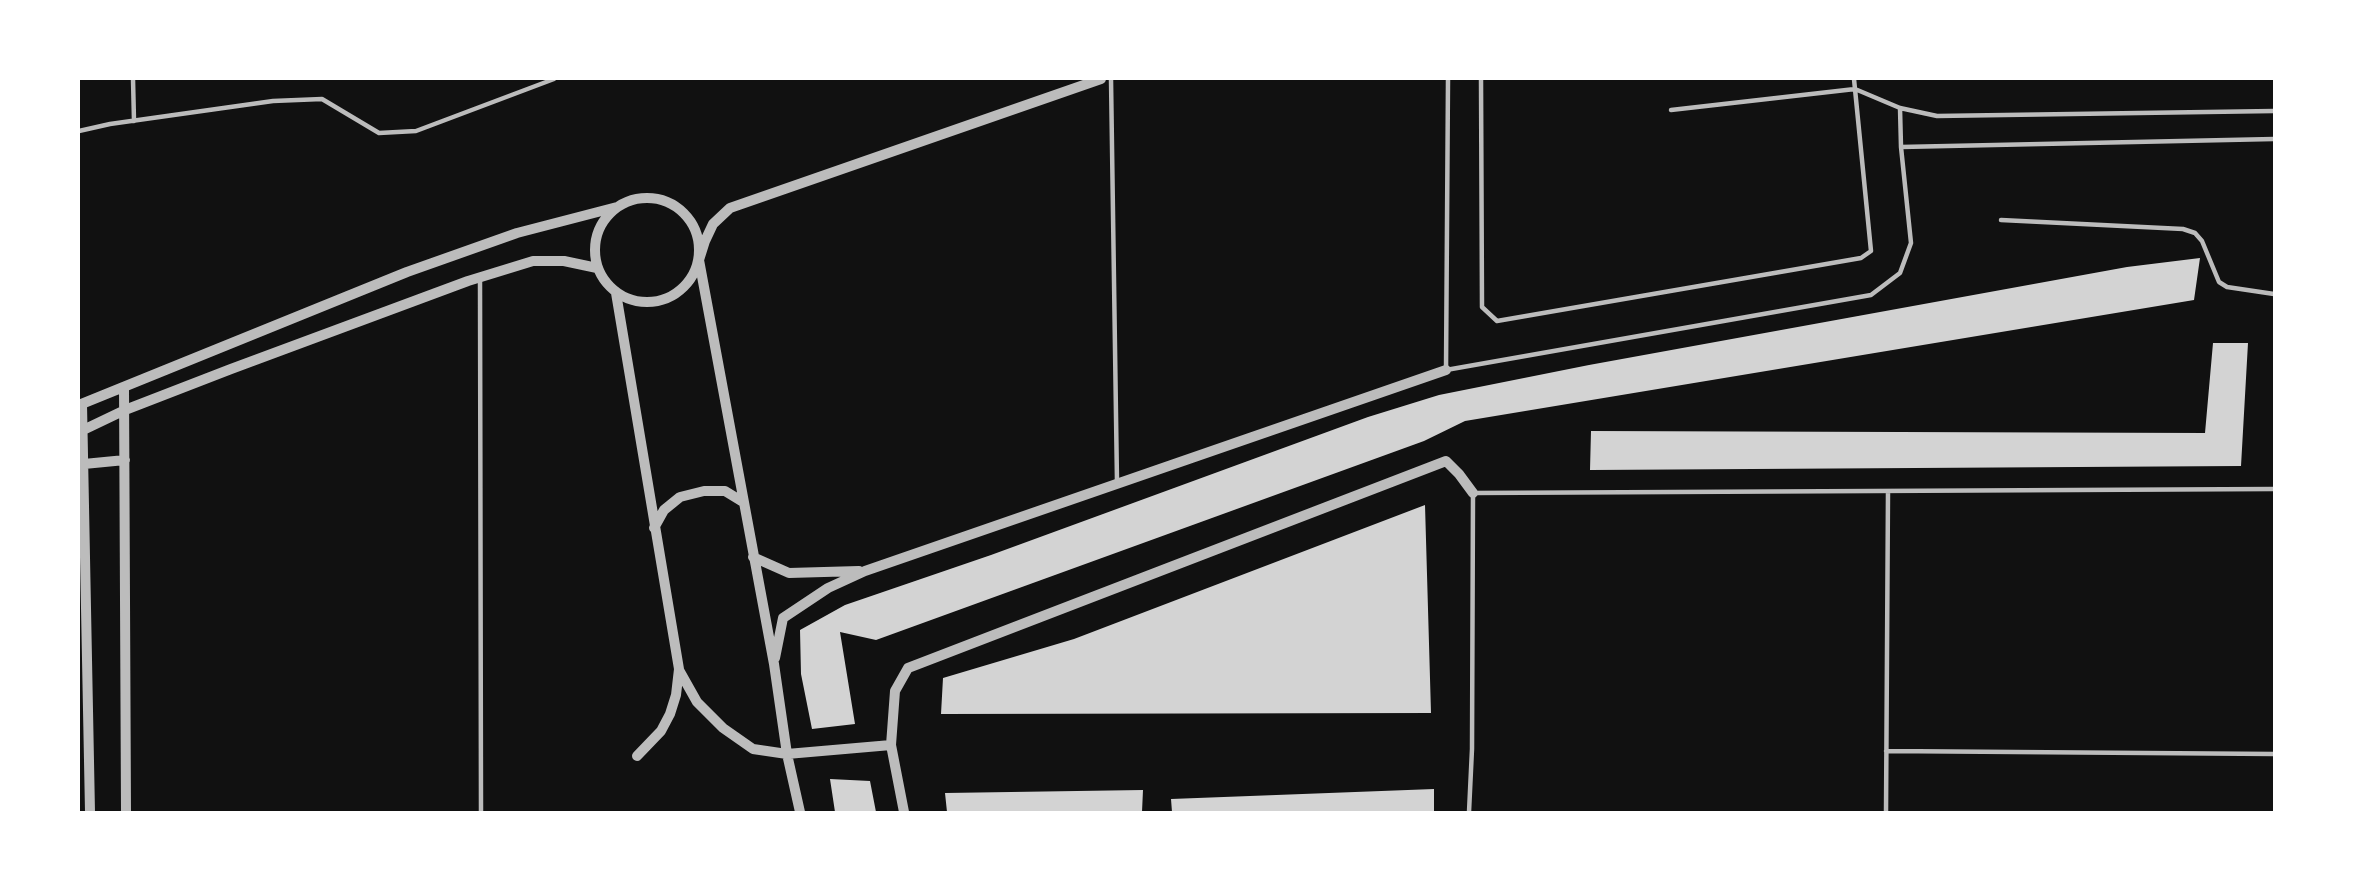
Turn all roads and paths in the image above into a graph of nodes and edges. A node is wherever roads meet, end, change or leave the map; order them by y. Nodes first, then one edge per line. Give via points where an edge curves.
1 (133, 79) edge
2 (554, 79) edge
3 (1101, 79) edge
4 (1111, 79) edge
5 (1448, 79) edge
6 (1481, 79) edge
7 (1854, 79) edge
8 (1855, 89) junction
9 (1900, 108) junction
10 (1671, 110) dead end
11 (2274, 111) edge
12 (134, 121) junction
13 (79, 131) edge
14 (2274, 139) edge
15 (1901, 148) junction
16 (617, 207) junction
17 (2001, 220) dead end
18 (699, 260) junction
19 (597, 268) junction
20 (480, 277) junction
21 (616, 293) junction
22 (2274, 294) edge
23 (1446, 370) junction
24 (124, 387) junction
25 (80, 405) edge
26 (125, 410) junction
27 (81, 431) edge
28 (125, 460) junction
29 (84, 464) junction
30 (1117, 483) junction
31 (2274, 489) edge
32 (1888, 491) junction
33 (1473, 493) junction
34 (743, 502) junction
35 (654, 528) junction
36 (753, 557) junction
37 (865, 570) junction
38 (774, 664) junction
39 (678, 669) junction
40 (891, 745) junction
41 (1886, 751) junction
42 (787, 754) junction
43 (2274, 754) edge
44 (637, 756) dead end
45 (90, 812) edge
46 (126, 812) edge
47 (481, 812) edge
48 (800, 812) edge
49 (904, 812) edge
50 (1469, 812) edge
51 (1886, 812) edge

1 - 12 lane
2 - 12 lane via 415,131 379,133 322,99 273,101
3 - 18 street via 730,208 713,224
4 - 30 lane
5 - 23 lane
6 - 8 lane via 1482,307 1497,321 1861,258 1871,251
7 - 8 lane
8 - 9 lane
8 - 10 lane
9 - 11 lane via 1937,116
9 - 15 lane
12 - 13 lane
14 - 15 lane
15 - 23 lane via 1910,243 1900,273 1871,295
16 - 18 street via 639,198 672,204 694,228
16 - 19 street via 597,234
16 - 24 street via 517,233 407,272
17 - 22 lane via 2183,229 2202,241 2219,282 2227,288
18 - 21 street via 682,290 667,299 632,301
18 - 34 street
19 - 20 street via 533,261
19 - 21 street
20 - 26 street
20 - 47 lane
21 - 35 street
23 - 30 street
24 - 25 street
24 - 26 street
25 - 27 street
26 - 27 street
26 - 28 street
27 - 29 street
28 - 29 street
28 - 46 street
29 - 45 street
30 - 37 street
31 - 32 lane
32 - 33 lane
32 - 41 lane
33 - 40 street via 1446,461 908,668 895,691
33 - 50 lane
34 - 35 street via 725,491 680,497 664,510
34 - 36 street
35 - 39 street
36 - 37 street via 789,573
36 - 38 street
37 - 38 street via 783,618
38 - 42 street
39 - 42 street via 697,702 723,728 753,749
39 - 44 street via 670,714
40 - 42 street
40 - 49 street
41 - 43 lane
41 - 51 lane
42 - 48 street

